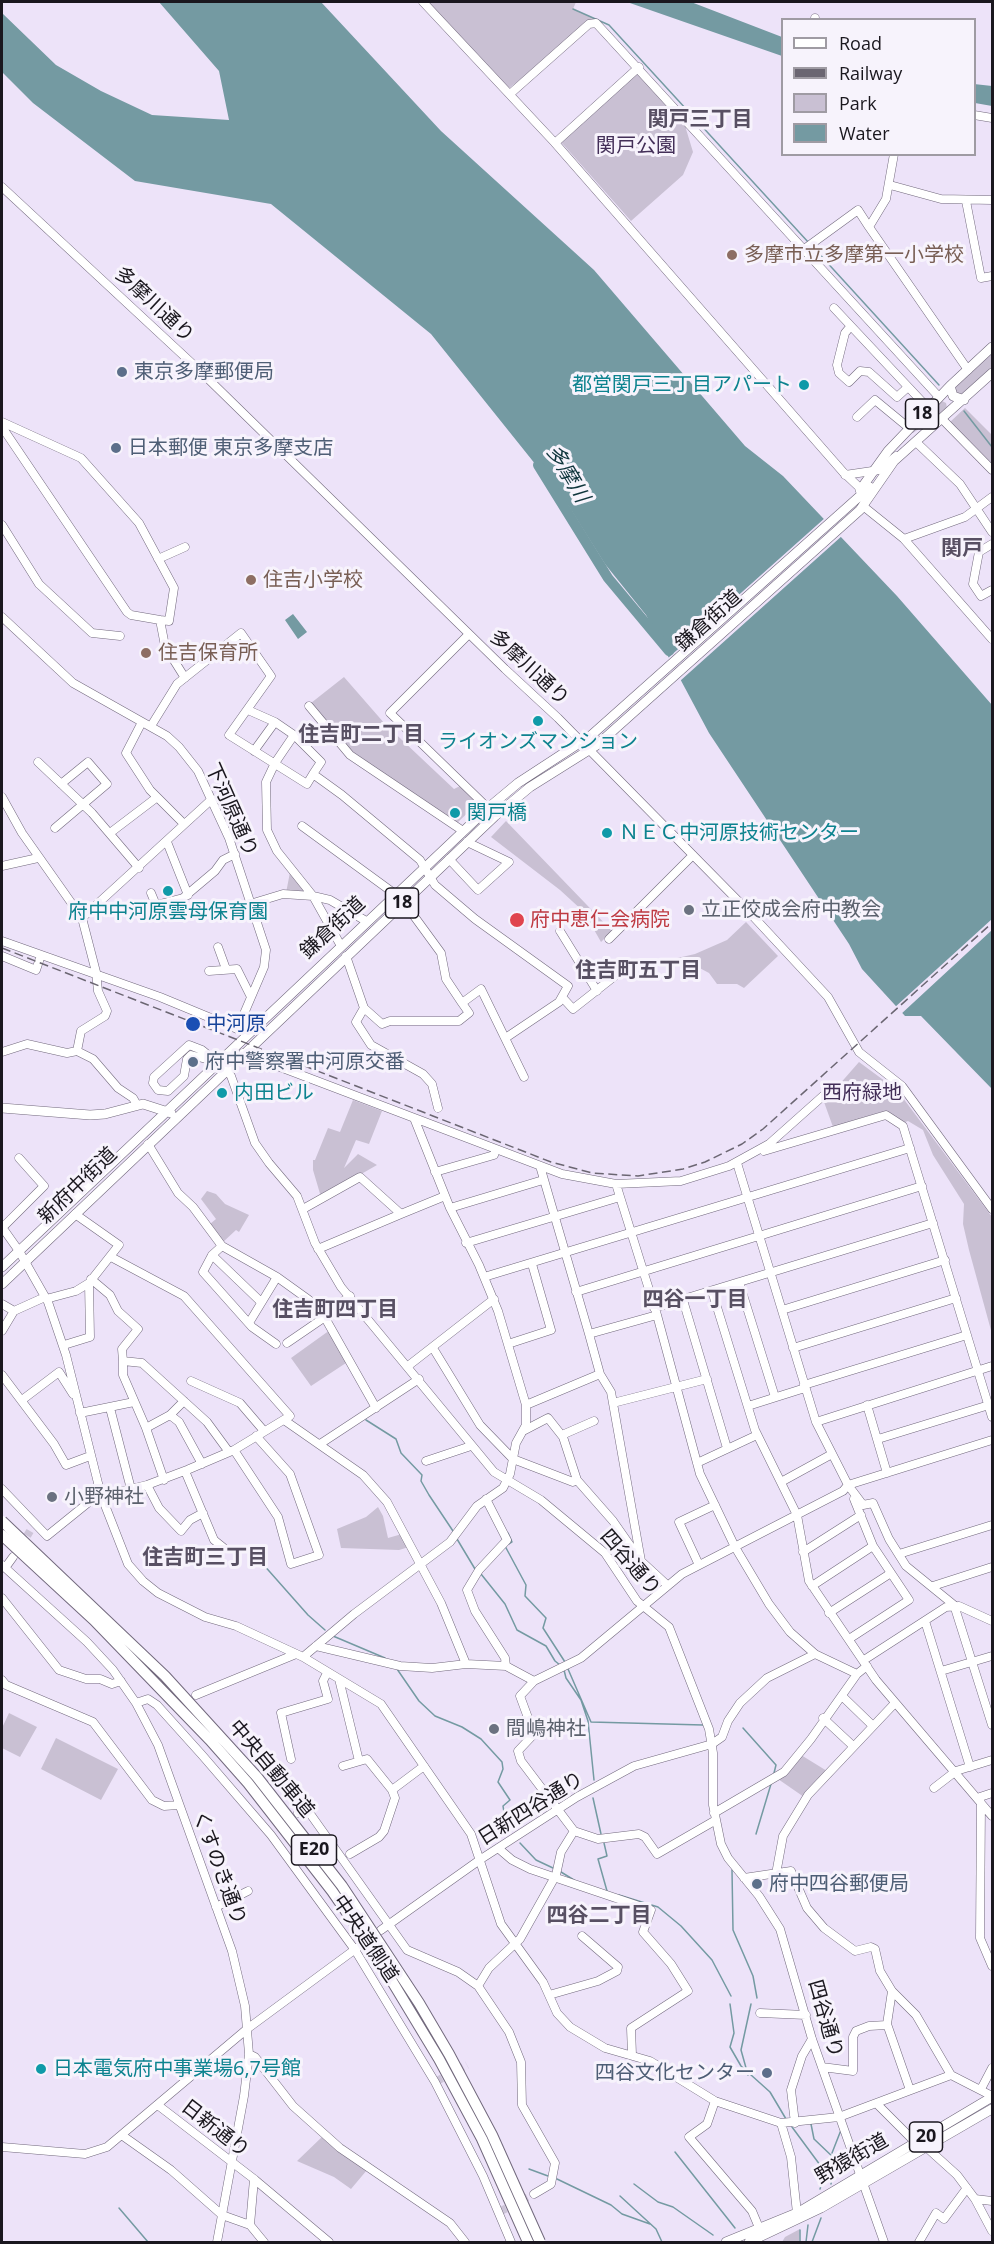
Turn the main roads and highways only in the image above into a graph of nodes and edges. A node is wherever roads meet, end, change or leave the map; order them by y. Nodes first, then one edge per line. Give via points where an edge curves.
1 (993, 347) edge
2 (993, 373) edge
3 (950, 386) junction
4 (939, 397) junction
5 (964, 400) junction
6 (951, 412) junction
7 (894, 461) junction
8 (852, 502) junction
9 (588, 743) junction
10 (438, 855) junction
11 (449, 859) junction
12 (2, 1108) edge
13 (166, 1111) junction
14 (180, 1114) junction
15 (2, 1267) edge
16 (2, 1284) edge
17 (2, 1521) edge
18 (2, 1535) edge
19 (993, 2097) edge
20 (993, 2109) edge
21 (861, 2179) junction
22 (764, 2236) edge
23 (528, 2242) edge
24 (540, 2242) edge
25 (726, 2242) edge
26 (749, 2242) edge

1 - 3 main road, 鎌倉街道 / 18
2 - 5 main road, 鎌倉街道 / 18
3 - 4 main road, 鎌倉街道 / 18
3 - 5 main road via 953,396
4 - 6 main road via 949,401
4 - 8 main road, 鎌倉街道 / 18 via 909,428
5 - 6 main road, 鎌倉街道 / 18
6 - 7 main road, 鎌倉街道 / 18
7 - 8 main road, 鎌倉街道 / 18
7 - 9 main road, 鎌倉街道 / 18 via 862,508
8 - 9 main road, 鎌倉街道 / 18
9 - 10 main road, 鎌倉街道 / 18 via 518,783
9 - 11 main road, 鎌倉街道 / 18 via 530,787
10 - 11 main road via 441,860
10 - 13 main road, 鎌倉街道 / 18
11 - 14 main road, 鎌倉街道 / 18
12 - 13 main road via 90,1115 147,1105
13 - 14 main road
13 - 15 main road, 新府中街道 / 18
14 - 16 main road, 新府中街道 / 18
17 - 24 highway, 中央自動車道 / E20, bridge via 165,1676 301,1831 383,1946 443,2044 492,2135
18 - 23 highway, 中央自動車道 / E20, bridge via 94,1620 210,1740 332,1891 439,2059 482,2139
19 - 21 main road, 野猿街道 / 20
20 - 21 main road, 野猿街道 / 20
21 - 22 main road, 野猿街道 / 20
21 - 22 main road, 野猿街道 / 20 via 797,2212
22 - 25 main road, 野猿街道 / 20
22 - 26 main road, 野猿街道 / 20

